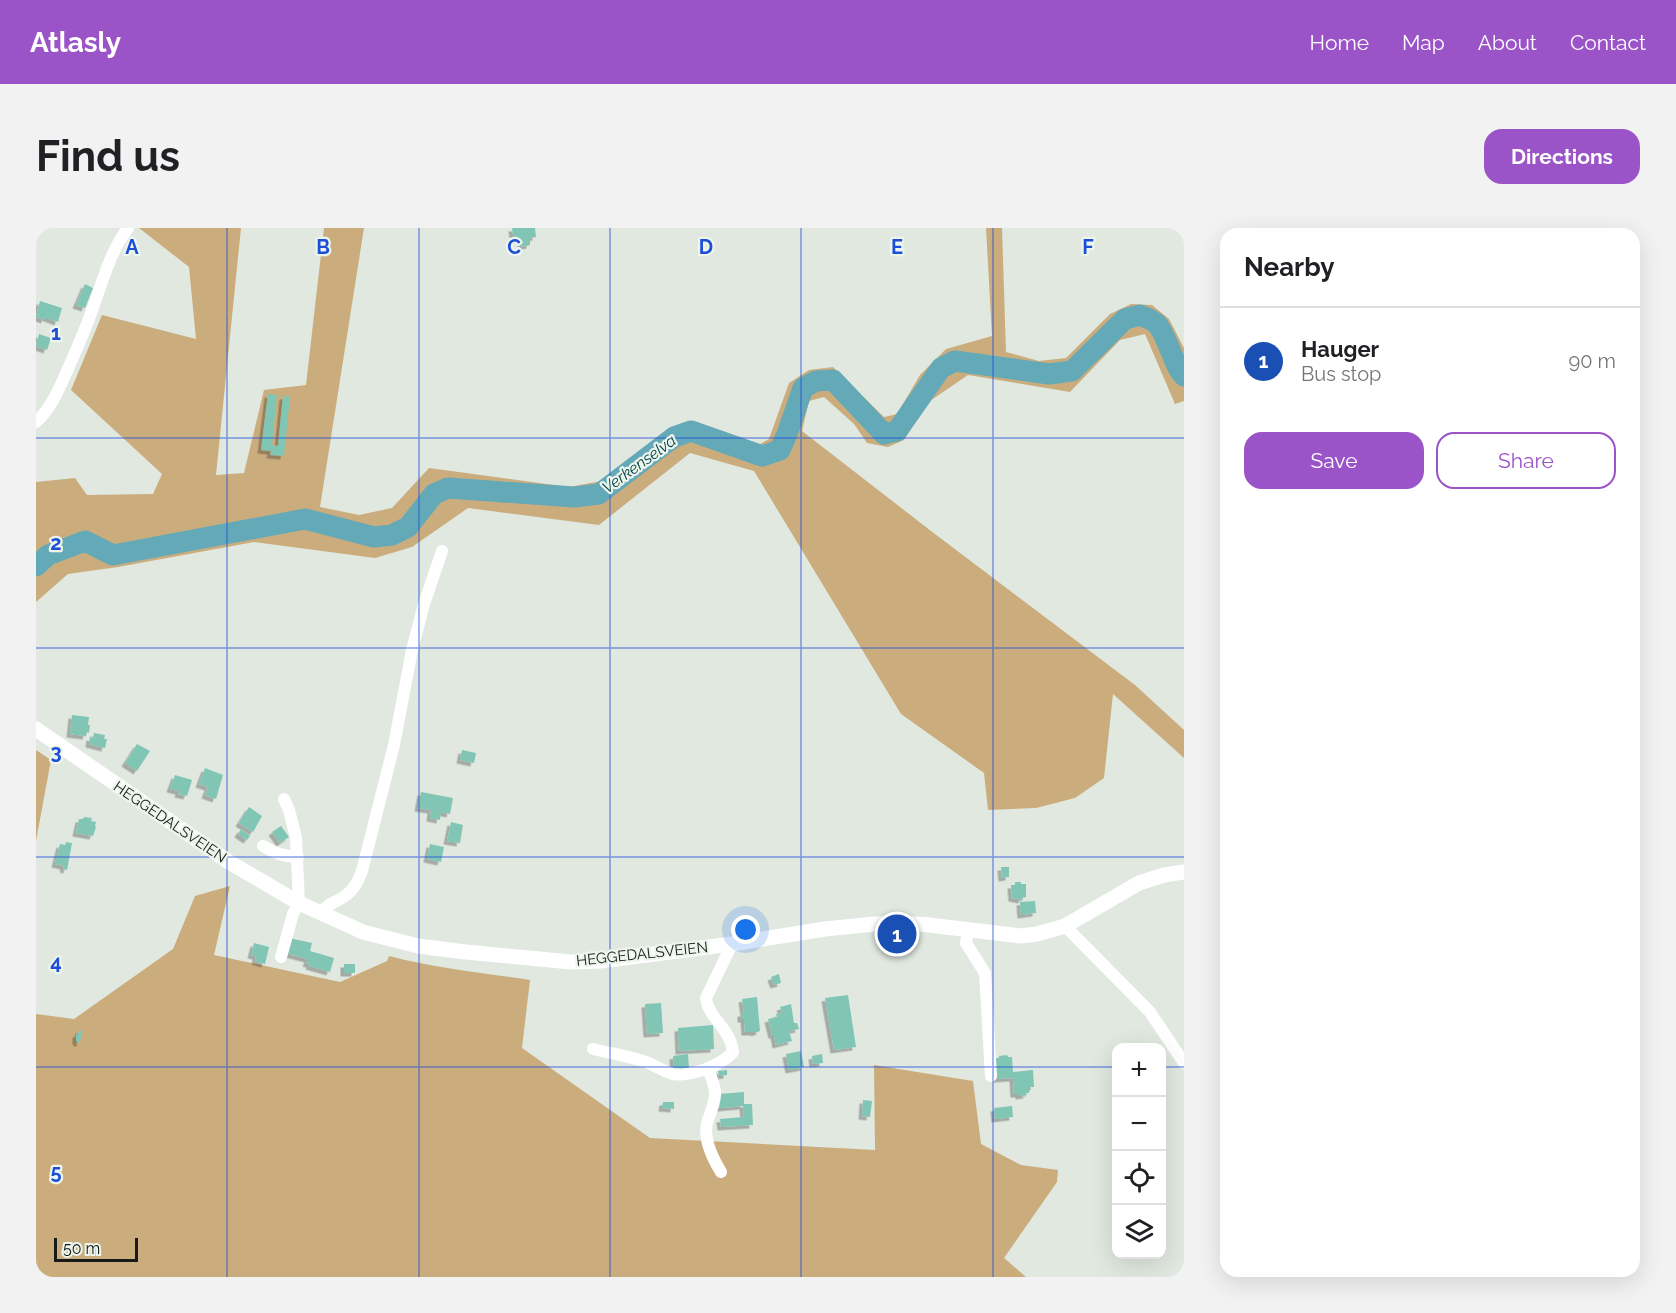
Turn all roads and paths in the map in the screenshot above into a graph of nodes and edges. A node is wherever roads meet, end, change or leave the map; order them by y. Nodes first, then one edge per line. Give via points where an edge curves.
1 (128, 228) edge
2 (36, 422) edge
3 (442, 551) dead end
4 (36, 729) edge
5 (284, 799) dead end
6 (263, 846) dead end
7 (298, 857) junction
8 (1184, 872) edge
9 (299, 903) junction
10 (321, 914) junction
11 (1065, 926) junction
12 (968, 930) junction
13 (732, 944) junction
14 (281, 957) dead end
15 (593, 1049) dead end
16 (1184, 1063) edge
17 (708, 1068) junction
18 (991, 1076) dead end
19 (721, 1173) dead end

1 - 2 street via 57,393
3 - 10 street via 412,650 394,746 362,871 356,885
4 - 9 main road, HEGGEDALSVEIEN via 219,856
5 - 7 street via 293,822
6 - 7 street via 273,853
7 - 9 street
8 - 11 main road, HEGGEDALSVEIEN via 1139,883
9 - 10 main road, HEGGEDALSVEIEN
9 - 14 street
10 - 13 main road, HEGGEDALSVEIEN via 363,932 418,946 561,961 600,961
11 - 12 main road, HEGGEDALSVEIEN via 1021,936
11 - 16 street via 1150,1012
12 - 13 main road, HEGGEDALSVEIEN via 875,924
12 - 18 street via 966,944 985,973
13 - 17 street via 706,998 707,1007 724,1029 733,1052
15 - 17 street via 645,1061 674,1074
17 - 19 street via 715,1092 706,1125 708,1143

